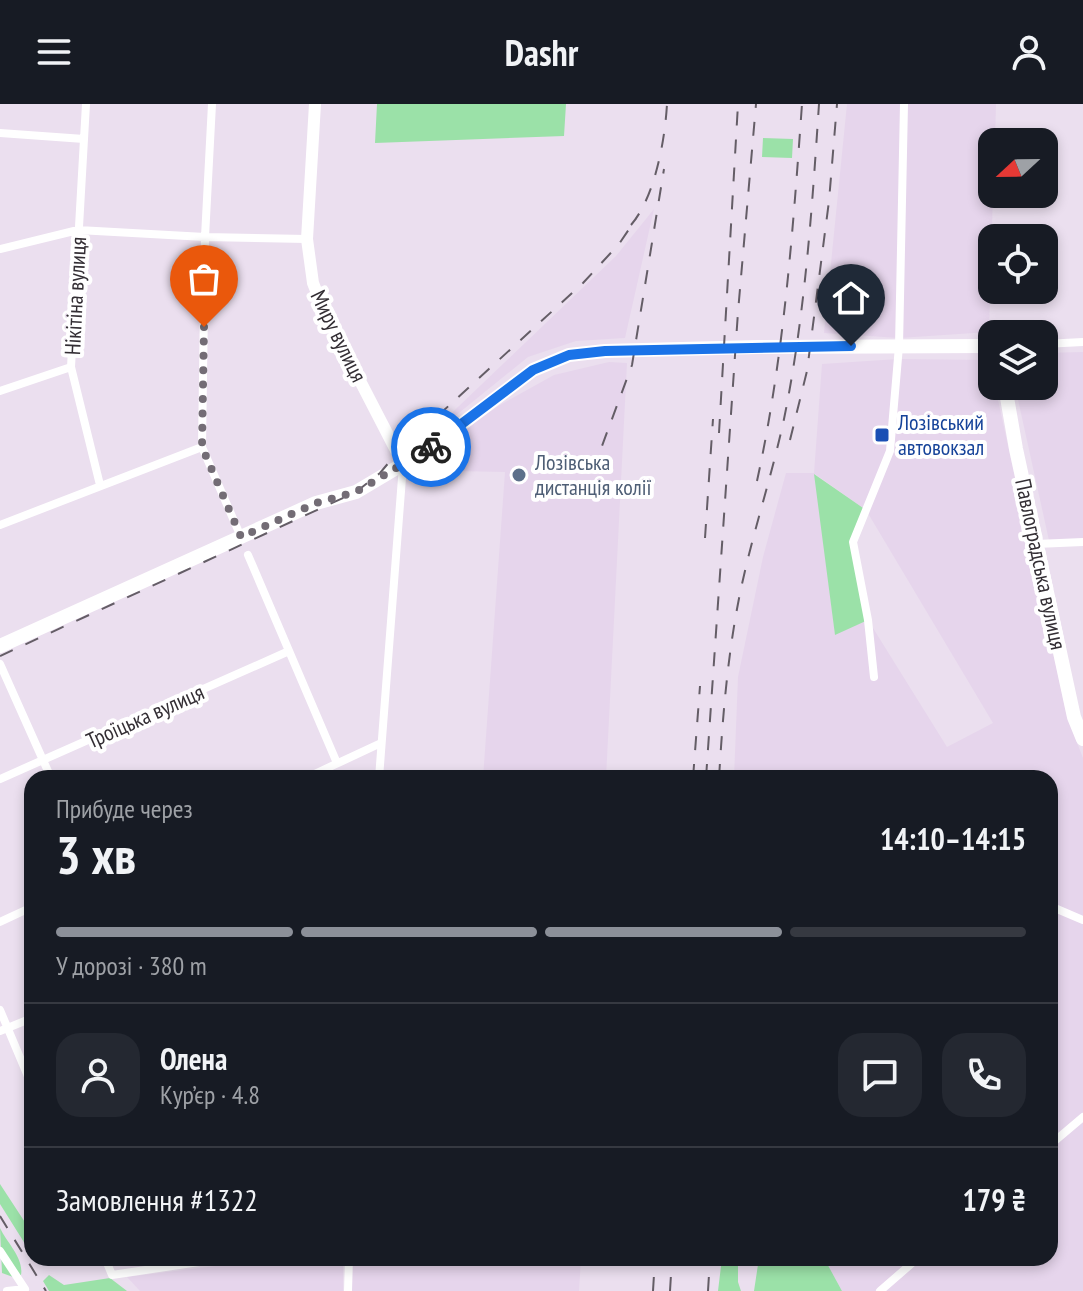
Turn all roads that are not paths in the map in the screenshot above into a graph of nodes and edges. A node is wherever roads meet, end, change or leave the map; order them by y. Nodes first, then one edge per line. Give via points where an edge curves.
1 (86, 104) edge
2 (212, 104) edge
3 (315, 104) edge
4 (904, 104) edge
5 (0, 133) edge
6 (84, 139) junction
7 (78, 230) junction
8 (205, 237) junction
9 (307, 239) junction
10 (0, 249) edge
11 (1083, 342) edge
12 (1058, 343) edge
13 (899, 346) junction
14 (978, 346) edge
15 (71, 367) junction
16 (0, 391) edge
17 (1008, 400) edge
18 (202, 447) junction
19 (403, 464) junction
20 (100, 485) junction
21 (0, 525) edge
22 (241, 537) junction
23 (1083, 542) edge
24 (1036, 544) junction
25 (248, 555) dead end
26 (0, 646) edge
27 (289, 651) junction
28 (0, 664) edge
29 (874, 677) dead end
30 (1083, 739) edge
31 (381, 743) junction
32 (44, 761) junction
33 (337, 763) junction
34 (48, 770) edge
35 (323, 770) edge
36 (379, 770) edge
37 (0, 779) edge
38 (1058, 909) edge
39 (24, 911) edge
40 (1083, 920) edge
41 (0, 922) edge
42 (0, 1010) edge
43 (24, 1021) edge
44 (4, 1029) edge
45 (24, 1070) edge
46 (1083, 1117) edge
47 (1058, 1138) edge
48 (0, 1251) edge
49 (108, 1266) edge
50 (172, 1266) edge
51 (349, 1266) edge
52 (909, 1266) edge
53 (7, 1291) edge
54 (348, 1291) edge
55 (880, 1291) edge

1 - 6 street, Нікітіна вулиця
2 - 8 street
3 - 9 main road, Миру вулиця
4 - 13 street
5 - 6 street
6 - 7 street, Нікітіна вулиця
7 - 8 street
7 - 10 street
7 - 15 street, Нікітіна вулиця
8 - 9 street
8 - 18 street
9 - 19 main road, Миру вулиця via 313,283 325,313
11 - 12 street
13 - 14 main road
13 - 19 main road via 569,355 533,370
13 - 29 street via 890,451 853,542
15 - 16 street
15 - 20 street, Нікітіна вулиця
17 - 24 main road, Павлоградська вулиця
18 - 20 street
18 - 22 street
19 - 22 main road via 356,492 316,503
19 - 31 street
20 - 21 street
22 - 26 main road
23 - 24 street
24 - 30 main road, Павлоградська вулиця
25 - 27 street
27 - 32 street, Троїцька вулиця
27 - 33 street
28 - 32 street
31 - 33 street
31 - 36 street
32 - 34 street
32 - 37 street, Троїцька вулиця
33 - 35 street
38 - 40 street
39 - 41 street
42 - 44 street
43 - 44 street
44 - 45 street
46 - 47 street
48 - 53 street via 25,1289
49 - 50 street via 112,1275
51 - 54 street
52 - 55 street

